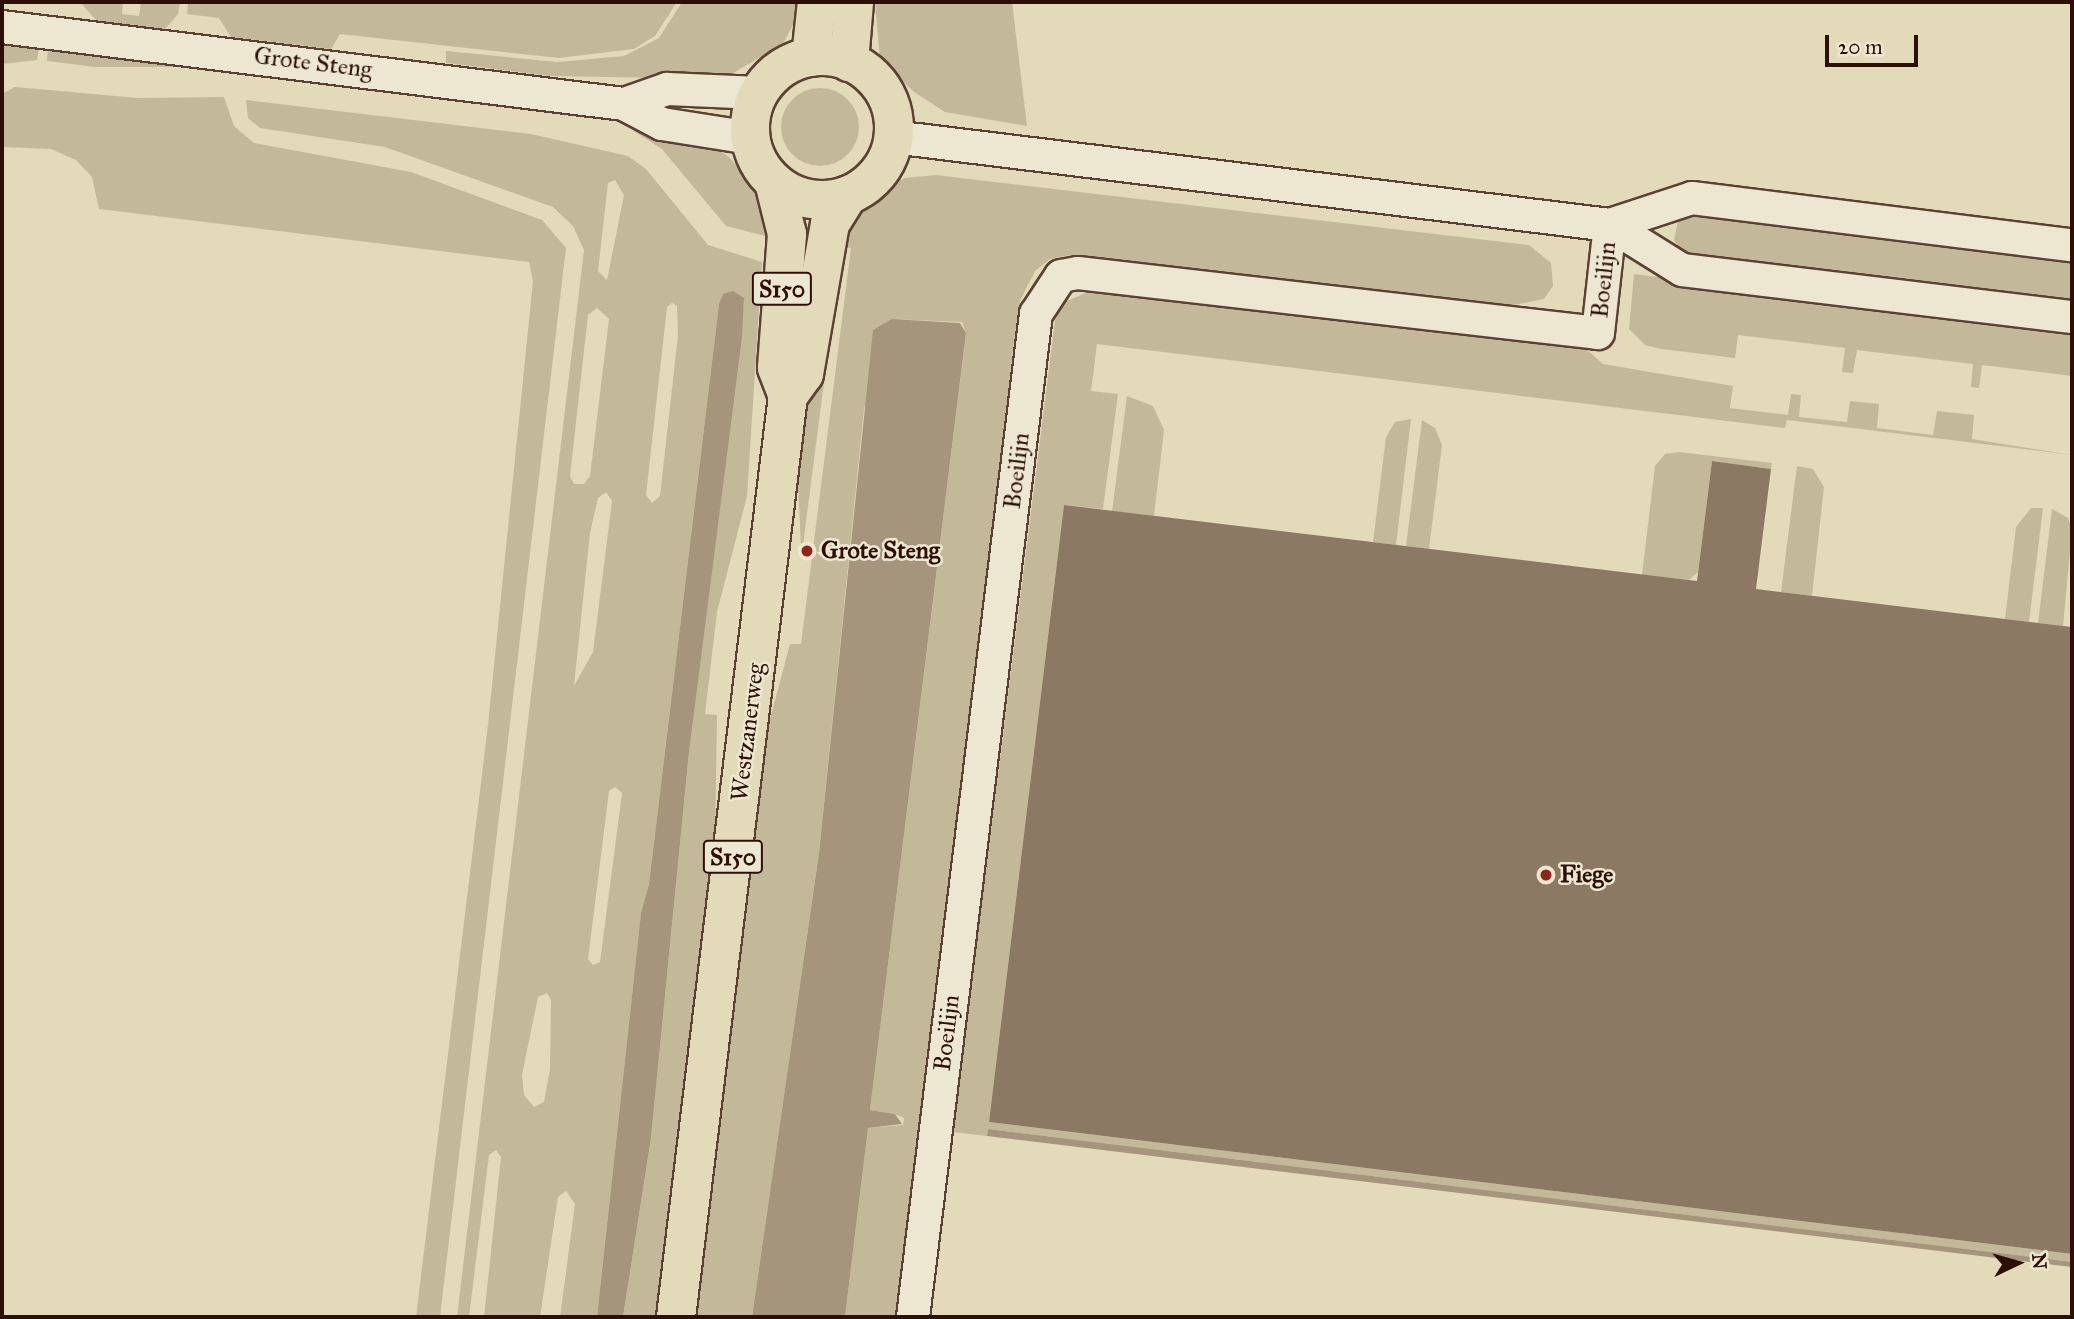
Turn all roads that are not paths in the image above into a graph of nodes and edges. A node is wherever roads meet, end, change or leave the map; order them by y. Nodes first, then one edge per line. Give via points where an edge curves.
1 (817, 2) edge
2 (854, 2) edge
3 (2, 27) edge
4 (811, 57) junction
5 (849, 62) junction
6 (759, 93) junction
7 (624, 103) junction
8 (893, 137) junction
9 (750, 138) junction
10 (774, 182) junction
11 (848, 195) junction
12 (1610, 225) junction
13 (2072, 245) edge
14 (2072, 317) edge
15 (788, 396) junction
16 (676, 1317) edge
17 (913, 1317) edge

1 - 4 main road
2 - 5 main road
3 - 7 street, Grote Steng
4 - 5 main road
4 - 6 main road via 781,69
5 - 8 main road via 879,84 891,110
6 - 7 street, Grote Steng via 667,89
6 - 9 main road
7 - 9 street, Grote Steng via 662,124
8 - 11 main road, S150 via 878,173
8 - 12 street, Boeilijn
9 - 10 main road, S150 via 762,169
10 - 11 main road, S150 via 815,200
10 - 15 main road, Westzanerweg / S150 via 787,233 777,368
11 - 15 main road, Westzanerweg / S150 via 830,224 804,374
12 - 13 street, Boeilijn via 1692,198
12 - 14 street, Boeilijn via 1682,270
12 - 17 street, Boeilijn via 1598,333 1078,273 1061,276 1036,314
15 - 16 main road, Westzanerweg / S150

